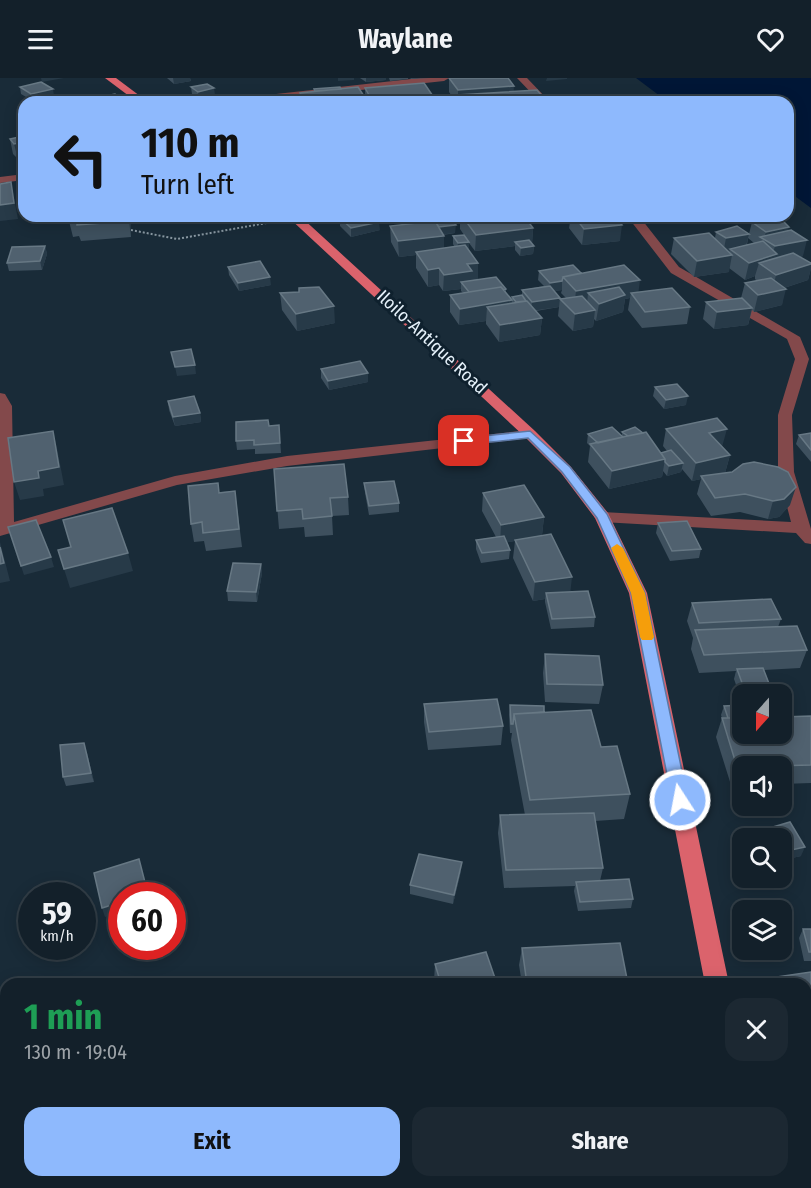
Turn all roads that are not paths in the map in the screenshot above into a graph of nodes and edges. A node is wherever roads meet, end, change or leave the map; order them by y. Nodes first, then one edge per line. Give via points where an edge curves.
1 (110, 78) edge
2 (442, 78) edge
3 (522, 78) edge
4 (135, 96) edge
5 (294, 96) edge
6 (539, 96) edge
7 (18, 178) edge
8 (0, 180) edge
9 (299, 222) edge
10 (638, 222) edge
11 (0, 397) edge
12 (530, 434) junction
13 (602, 517) junction
14 (2, 529) edge
15 (806, 534) edge
16 (716, 978) edge

1 - 4 main road
2 - 5 street
3 - 6 street
7 - 8 street
9 - 12 main road, Iloilo-Antique Road
10 - 15 street via 675,270 793,337 802,359 785,415 786,472
11 - 14 street via 5,406
12 - 13 main road, Iloilo-Antique Road via 566,470
12 - 14 street via 287,461 175,481
13 - 15 street via 710,521
13 - 16 main road, Iloilo-Antique Road via 638,593

